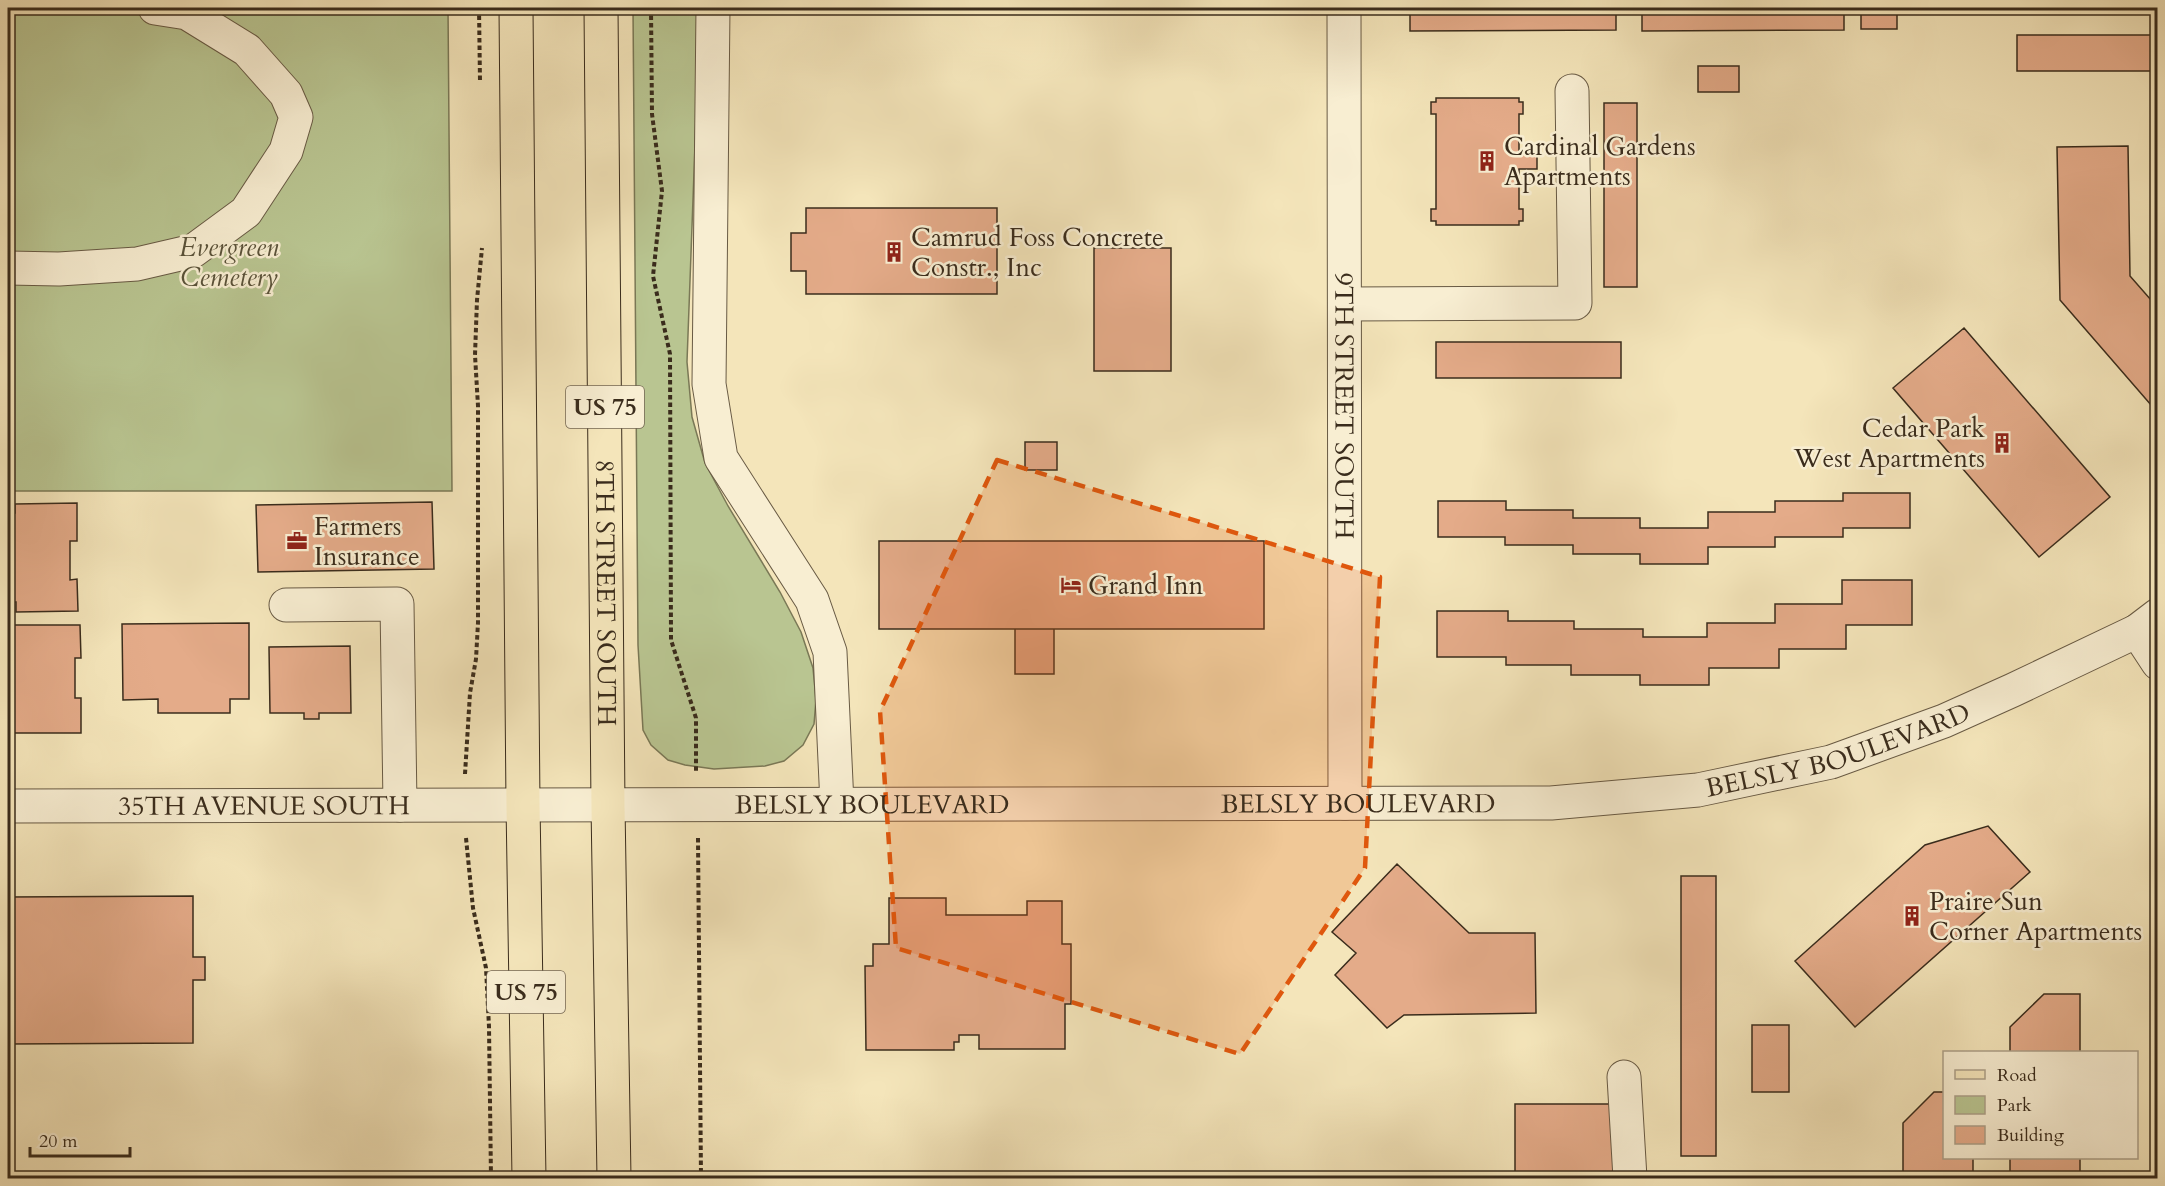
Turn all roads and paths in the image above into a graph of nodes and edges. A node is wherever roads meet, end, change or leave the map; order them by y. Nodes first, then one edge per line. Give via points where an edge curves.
1 (155, 8) edge
2 (479, 8) edge
3 (516, 8) edge
4 (601, 8) edge
5 (651, 8) edge
6 (713, 8) edge
7 (1344, 8) edge
8 (1572, 91) dead end
9 (480, 93) dead end
10 (482, 246) dead end
11 (8, 268) edge
12 (1344, 304) junction
13 (286, 605) dead end
14 (2147, 623) edge
15 (2157, 663) edge
16 (696, 776) dead end
17 (1344, 803) junction
18 (837, 804) junction
19 (400, 805) junction
20 (464, 805) junction
21 (523, 805) junction
22 (8, 806) edge
23 (608, 806) junction
24 (698, 860) dead end
25 (1624, 1077) dead end
26 (491, 1179) edge
27 (529, 1179) edge
28 (614, 1179) edge
29 (701, 1179) edge
30 (1630, 1179) edge

1 - 11 street via 187,13 247,50 286,94 296,117 286,151 246,212 193,251 137,264
2 - 9 path
3 - 21 main road, US 75
4 - 23 main road, 8TH STREET SOUTH / US 75
5 - 16 path via 652,114 662,191 653,276 670,354 671,640 696,718
6 - 18 street via 709,384 722,458 812,600 830,652
7 - 12 street, 9TH STREET SOUTH
8 - 12 street via 1575,303
10 - 20 path via 475,355 478,624
12 - 17 street, 9TH STREET SOUTH
13 - 19 street via 397,604
14 - 15 street
14 - 17 street, BELSLY BOULEVARD via 1944,721 1832,762 1698,790 1551,803
17 - 18 street, BELSLY BOULEVARD
18 - 23 street, BELSLY BOULEVARD
19 - 20 street, 35TH AVENUE SOUTH
19 - 22 street, 35TH AVENUE SOUTH
20 - 21 street, 35TH AVENUE SOUTH
20 - 26 path via 473,908 486,968
21 - 23 street, BELSLY BOULEVARD
21 - 27 main road, US 75
23 - 28 main road, 8TH STREET SOUTH / US 75
24 - 29 path
25 - 30 street

